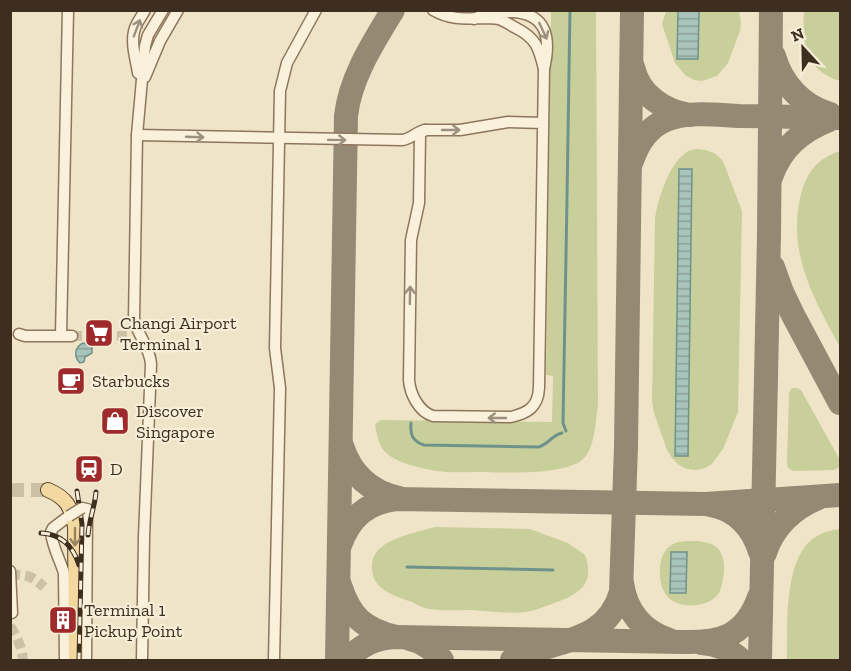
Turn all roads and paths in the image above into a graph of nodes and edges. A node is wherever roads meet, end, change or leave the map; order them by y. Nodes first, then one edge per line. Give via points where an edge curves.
1 (68, 10) edge
2 (145, 10) edge
3 (163, 10) edge
4 (178, 10) edge
5 (316, 10) edge
6 (433, 10) edge
7 (474, 19) junction
8 (544, 69) junction
9 (141, 88) junction
10 (543, 123) junction
11 (425, 130) junction
12 (137, 135) junction
13 (279, 139) junction
14 (15, 334) edge
15 (132, 336) tunnel mouth
16 (146, 346) junction
17 (48, 490) tunnel mouth
18 (10, 571) edge
19 (10, 613) edge
20 (65, 660) edge
21 (76, 660) edge
22 (86, 660) edge
23 (142, 660) edge
24 (274, 660) edge

1 - 14 lane via 65,333
9 -> 2 lane via 133,43 135,28
3 - 9 lane via 148,35
4 - 9 lane
5 - 13 lane via 283,73
6 - 7 lane via 453,18
7 - 8 lane via 498,19 524,32 537,46
7 -> 8 lane via 492,12 531,15 542,26 547,39
8 - 10 lane
9 - 12 lane
11 -> 10 lane via 460,130 508,122
10 -> 11 lane via 539,388 537,400 529,410 502,418 429,415 412,392 411,240 419,203 420,137
13 -> 11 lane via 402,140
12 -> 13 lane
12 - 16 lane via 134,320
13 - 24 lane via 275,348 280,388
15 - 16 lane
16 - 23 lane via 151,364
17 -> 21 main road via 68,505 75,526
18 - 19 lane
20 - 22 lane, bridge via 64,573 51,532 82,508 87,509

